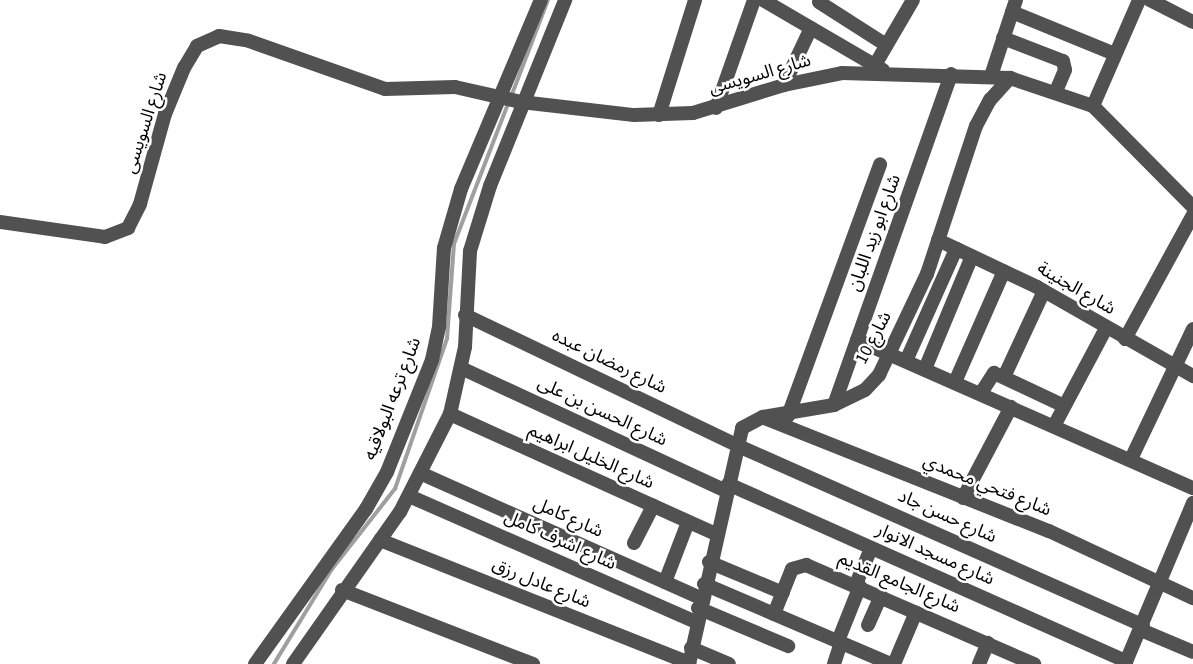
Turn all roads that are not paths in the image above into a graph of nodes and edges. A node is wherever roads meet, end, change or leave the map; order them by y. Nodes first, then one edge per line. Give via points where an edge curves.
1 (541, 0) edge
2 (565, 0) edge
3 (695, 0) edge
4 (754, 0) edge
5 (763, 0) edge
6 (913, 0) edge
7 (1139, 0) edge
8 (1150, 0) edge
9 (820, 1) edge
10 (788, 6) edge
11 (1014, 6) edge
12 (1193, 22) edge
13 (807, 26) junction
14 (1003, 38) junction
15 (886, 45) junction
16 (1115, 54) junction
17 (880, 68) junction
18 (951, 74) junction
19 (991, 76) junction
20 (1010, 78) junction
21 (784, 85) junction
22 (1056, 90) junction
23 (500, 96) junction
24 (519, 102) junction
25 (1093, 106) junction
26 (716, 108) junction
27 (659, 115) junction
28 (880, 164) dead end
29 (1193, 207) edge
30 (1193, 215) edge
31 (0, 222) edge
32 (938, 240) junction
33 (956, 249) junction
34 (972, 256) junction
35 (1004, 271) junction
36 (1044, 291) junction
37 (465, 315) junction
38 (1105, 328) junction
39 (1193, 329) edge
40 (1125, 339) junction
41 (857, 340) junction
42 (890, 354) junction
43 (906, 361) junction
44 (461, 368) junction
45 (1175, 368) junction
46 (925, 369) junction
47 (1193, 376) edge
48 (1004, 377) junction
49 (955, 382) junction
50 (981, 393) junction
51 (834, 405) junction
52 (1062, 405) junction
53 (1011, 407) junction
54 (450, 414) junction
55 (788, 416) junction
56 (763, 417) junction
57 (1054, 426) junction
58 (736, 445) junction
59 (1130, 459) junction
60 (420, 473) junction
61 (727, 487) junction
62 (1193, 488) edge
63 (409, 496) junction
64 (963, 498) junction
65 (1193, 503) edge
66 (653, 506) junction
67 (688, 522) junction
68 (716, 534) junction
69 (380, 540) junction
70 (634, 543) dead end
71 (872, 548) junction
72 (709, 562) junction
73 (665, 582) junction
74 (1160, 583) junction
75 (858, 585) junction
76 (342, 590) junction
77 (783, 593) junction
78 (881, 596) junction
79 (1193, 598) edge
80 (700, 603) junction
81 (916, 612) junction
82 (774, 614) junction
83 (868, 625) dead end
84 (1142, 627) junction
85 (839, 641) junction
86 (988, 643) junction
87 (788, 646) dead end
88 (691, 648) junction
89 (1193, 652) edge
90 (1126, 663) edge
91 (254, 664) edge
92 (293, 664) edge
93 (533, 664) edge
94 (689, 664) edge
95 (730, 664) edge
96 (834, 664) edge
97 (892, 664) edge
98 (979, 664) edge
99 (1034, 664) edge

1 - 23 street, شارع ترعه البولاقيه
2 - 24 street
3 - 27 street
4 - 26 street
5 - 10 street
6 - 15 street
7 - 16 street
8 - 12 street
9 - 13 street
9 - 15 street
10 - 13 street
11 - 14 street
11 - 16 street
13 - 17 street
13 - 21 street
14 - 19 street
14 - 22 street via 1062,61 1065,68
15 - 17 street
16 - 25 street
17 - 18 street, شارع السويسى
17 - 21 street, شارع السويسى
18 - 19 street, شارع السويسى
18 - 41 street, شارع ابو زيد اللبان
19 - 20 street, شارع السويسى
20 - 22 street, شارع السويسى
20 - 32 street, شارع 10 via 979,119
21 - 26 street, شارع السويسى
22 - 25 street, شارع السويسى
23 - 24 street, شارع السويسى
23 - 31 street, شارع السويسى via 441,86 385,89 249,41 219,36 197,46 184,68 165,114 141,204 128,228 106,237
23 - 91 street, شارع ترعه البولاقيه via 450,222 432,360 387,472 350,533
24 - 27 street, شارع السويسى
24 - 37 street via 470,251
25 - 29 street
26 - 27 street, شارع السويسى
28 - 55 street
30 - 40 street
32 - 33 street, شارع الجنينة
32 - 42 street, شارع 10 via 918,298
33 - 34 street, شارع الجنينة
33 - 43 street
34 - 35 street, شارع الجنينة
34 - 46 street
35 - 36 street, شارع الجنينة
35 - 49 street
36 - 38 street, شارع الجنينة
36 - 48 street
37 - 44 street
37 - 58 street, شارع رمضان عبده
38 - 40 street, شارع الجنينة
38 - 52 street
39 - 45 street
40 - 45 street, شارع الجنينة
41 - 42 street
41 - 51 street, شارع ابو زيد اللبان
42 - 43 street
42 - 51 street, شارع 10 via 865,390
43 - 46 street
44 - 54 street
44 - 61 street, شارع الحسن بن على
45 - 47 street, شارع الجنينة
45 - 59 street
46 - 49 street
48 - 50 street via 989,374
48 - 52 street
49 - 50 street
50 - 53 street
51 - 55 street, شارع 10
52 - 57 street
53 - 57 street
53 - 64 street
54 - 60 street
54 - 66 street, شارع الخليل ابراهيم
55 - 56 street, شارع 10
56 - 58 street via 742,428
56 - 64 street, شارع فتحي محمدي
57 - 59 street
58 - 61 street
58 - 84 street, شارع حسن جاد
59 - 62 street
60 - 63 street
60 - 73 street, شارع كامل
61 - 68 street
61 - 71 street, شارع مسجد الانوار
63 - 69 street
63 - 80 street, شارع اشرف كامل
64 - 74 street, شارع فتحي محمدي
65 - 74 street
66 - 67 street, شارع الخليل ابراهيم
66 - 70 street
67 - 68 street, شارع الخليل ابراهيم
67 - 73 street
68 - 72 street
69 - 76 street
69 - 94 street, شارع عادل رزق
71 - 75 street
71 - 90 street, شارع مسجد الانوار
72 - 77 street
72 - 80 street
73 - 80 street, شارع كامل
74 - 79 street, شارع فتحي محمدي
74 - 84 street
75 - 77 street, شارع الجامع القديم via 800,564 792,569
75 - 78 street, شارع الجامع القديم
75 - 85 street
76 - 92 street
76 - 93 street
77 - 82 street, شارع الجامع القديم
78 - 81 street, شارع الجامع القديم
78 - 83 street
80 - 82 street
80 - 87 street
80 - 88 street
81 - 86 street, شارع الجامع القديم
81 - 97 street
82 - 85 street
84 - 89 street, شارع حسن جاد
84 - 90 street
85 - 96 street
85 - 97 street
86 - 98 street
86 - 99 street, شارع الجامع القديم
88 - 94 street
88 - 95 street

